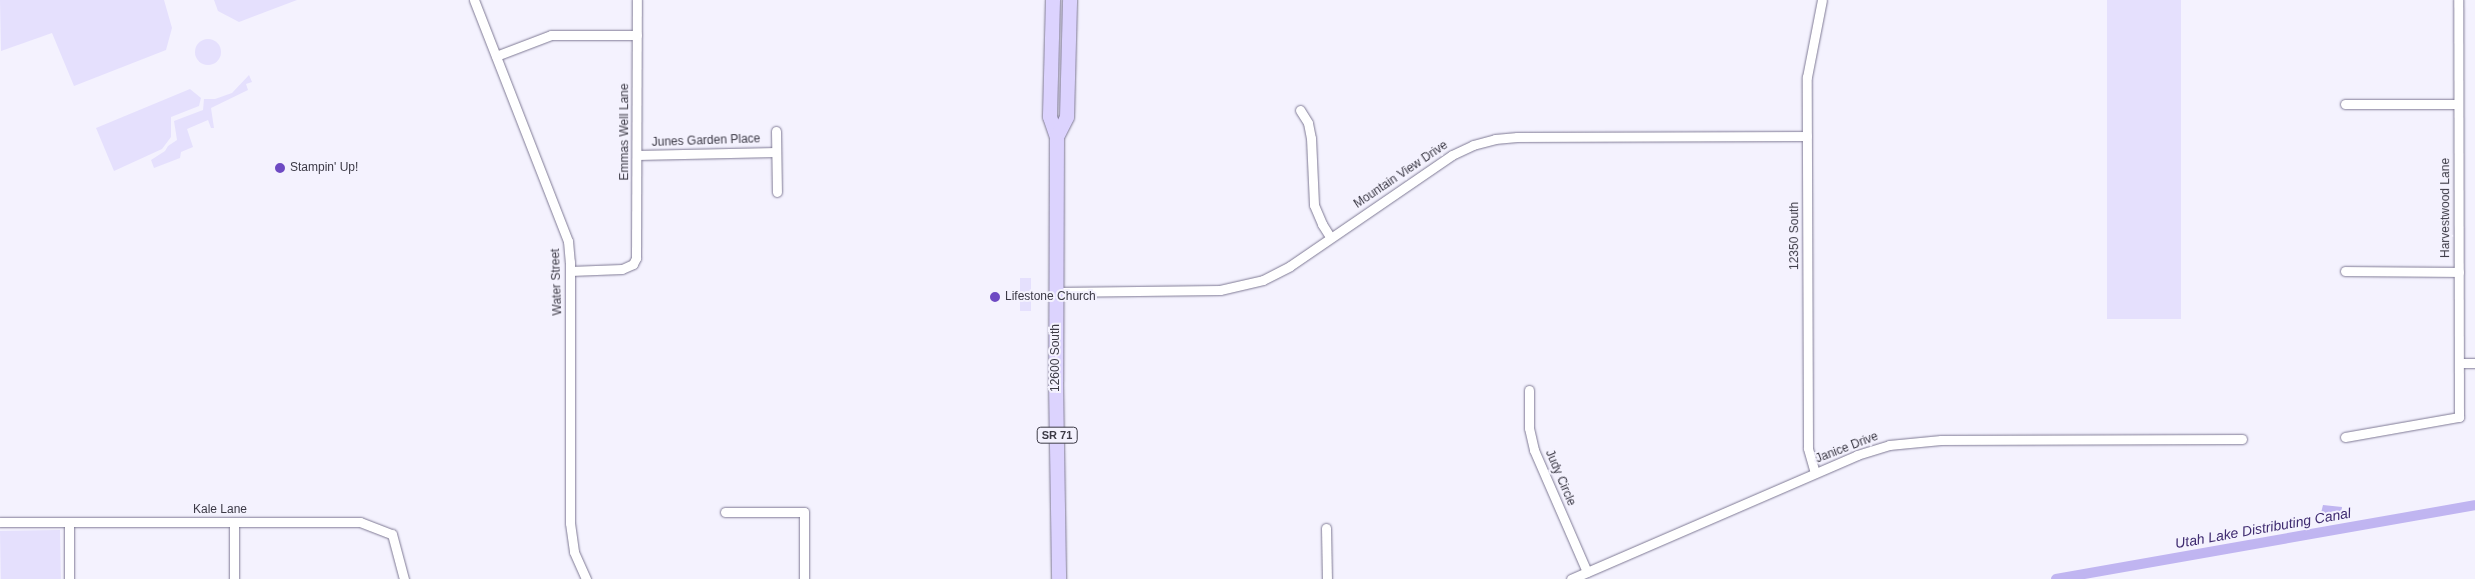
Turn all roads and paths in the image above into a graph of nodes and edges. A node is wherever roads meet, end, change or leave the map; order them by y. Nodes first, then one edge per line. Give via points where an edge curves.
1 (474, 0) edge
2 (637, 0) edge
3 (1053, 0) edge
4 (1070, 0) edge
5 (1822, 0) edge
6 (2458, 0) edge
7 (637, 35) junction
8 (496, 56) junction
9 (2345, 104) dead end
10 (2458, 104) junction
11 (1300, 110) dead end
12 (776, 131) dead end
13 (1807, 136) junction
14 (1057, 137) junction
15 (776, 152) junction
16 (637, 155) junction
17 (776, 192) dead end
18 (1330, 237) junction
19 (570, 271) junction
20 (2345, 271) dead end
21 (2459, 272) junction
22 (1056, 292) junction
23 (2459, 363) junction
24 (2475, 363) edge
25 (1529, 390) dead end
26 (2346, 438) dead end
27 (2242, 439) dead end
28 (1815, 473) junction
29 (725, 512) dead end
30 (0, 522) edge
31 (69, 522) junction
32 (234, 522) junction
33 (1326, 528) dead end
34 (1587, 572) junction
35 (69, 579) edge
36 (234, 579) edge
37 (404, 579) edge
38 (586, 579) edge
39 (804, 579) edge
40 (1060, 579) edge
41 (1327, 579) edge
42 (1571, 579) edge

1 - 8 street, Water Street
2 - 7 street, Emmas Well Lane
3 - 14 main road, 12600 South / SR 71 via 1050,116
4 - 14 main road, 12600 South / SR 71 via 1067,117
5 - 13 street, 12350 South via 1808,64
6 - 10 street, Harvestwood Lane
7 - 8 street via 552,35
7 - 16 street, Emmas Well Lane
8 - 19 street, Water Street via 558,210 568,241
9 - 10 street
10 - 21 street, Harvestwood Lane
11 - 18 street via 1308,123 1311,138 1314,205
12 - 15 street, Junes Garden Place
13 - 18 street, Mountain View Drive via 1517,136 1494,139 1452,155
13 - 28 street, 12350 South via 1808,448
14 - 22 main road, 12600 South / SR 71
15 - 16 street, Junes Garden Place
15 - 17 street, Junes Garden Place
16 - 19 street, Emmas Well Lane via 637,249 633,264 618,270
18 - 22 street, Mountain View Drive via 1277,274 1235,288
19 - 38 street, Water Street via 570,523 574,552
20 - 21 street
21 - 23 street, Harvestwood Lane
22 - 40 main road, 12600 South / SR 71
23 - 24 street
23 - 26 street, Harvestwood Lane via 2459,417
25 - 34 street, Judy Circle via 1529,428 1534,450
27 - 28 street, Janice Drive via 1923,440 1873,450
28 - 34 street, Janice Drive
29 - 39 street via 804,512
30 - 31 street, Kale Lane
31 - 32 street, Kale Lane
31 - 35 street
32 - 36 street
32 - 37 street, Kale Lane via 360,522 392,534
33 - 41 street
34 - 42 street, Janice Drive

